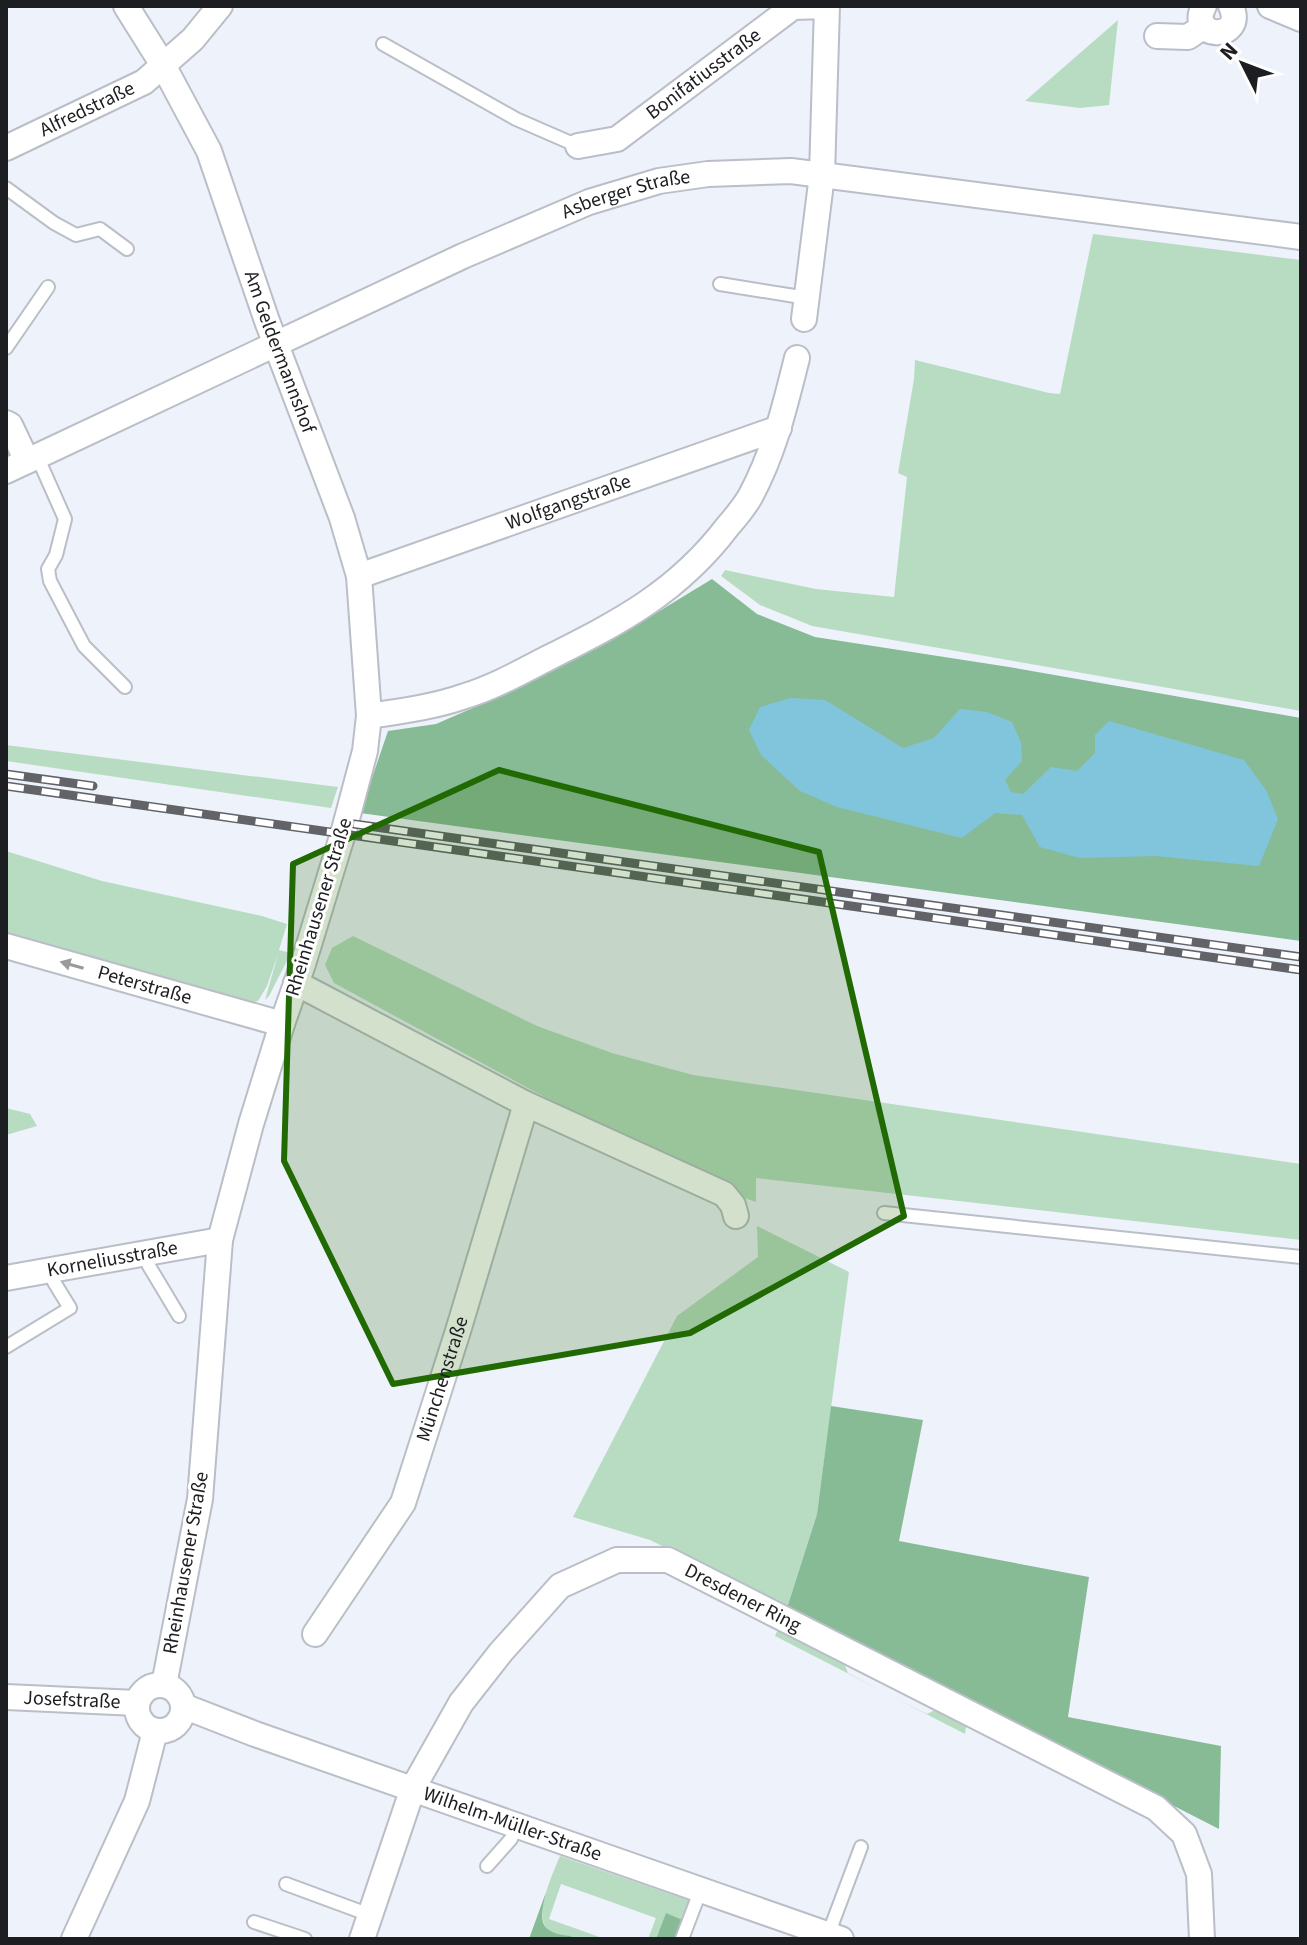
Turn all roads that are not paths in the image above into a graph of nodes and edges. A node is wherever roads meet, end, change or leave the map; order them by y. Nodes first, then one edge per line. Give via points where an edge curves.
1 (126, 6) edge
2 (220, 6) edge
3 (1231, 6) edge
4 (1270, 6) edge
5 (1204, 16) edge
6 (1301, 19) edge
7 (1157, 36) dead end
8 (383, 44) dead end
9 (163, 65) junction
10 (578, 146) joint
11 (6, 148) edge
12 (822, 175) junction
13 (6, 188) edge
14 (1301, 237) edge
15 (127, 249) dead end
16 (720, 284) dead end
17 (48, 287) dead end
18 (805, 308) joint
19 (275, 343) junction
20 (6, 348) edge
21 (797, 358) dead end
22 (6, 423) edge
23 (779, 428) junction
24 (23, 463) edge
25 (359, 576) junction
26 (125, 687) dead end
27 (369, 716) junction
28 (6, 946) edge
29 (296, 983) junction
30 (282, 1024) junction
31 (526, 1104) junction
32 (884, 1213) dead end
33 (736, 1216) dead end
34 (220, 1240) junction
35 (145, 1254) junction
36 (1301, 1257) edge
37 (52, 1270) junction
38 (6, 1278) edge
39 (179, 1316) dead end
40 (6, 1347) edge
41 (315, 1634) dead end
42 (164, 1685) junction
43 (6, 1697) edge
44 (137, 1703) junction
45 (183, 1706) junction
46 (155, 1731) junction
47 (413, 1788) junction
48 (516, 1824) junction
49 (861, 1847) dead end
50 (487, 1866) dead end
51 (286, 1884) dead end
52 (701, 1889) junction
53 (370, 1915) junction
54 (254, 1922) dead end
55 (834, 1937) edge
56 (74, 1939) edge
57 (305, 1939) edge
58 (362, 1939) edge
59 (682, 1939) edge
60 (1202, 1939) edge

1 - 9 street, Am Geldermannshof
2 - 9 street, Alfredstraße
3 - 5 street via 1234,21 1218,33 1208,30
4 - 6 street
5 - 7 street via 1188,37
8 - 10 lane via 516,119
9 - 11 street, Alfredstraße via 144,82
9 - 19 street, Am Geldermannshof via 209,151
10 - 12 street, Bonifatiusstraße via 617,139 793,7 827,6
12 - 14 street, Asberger Straße
12 - 18 street
12 - 19 street, Asberger Straße via 708,174 659,181 603,198
13 - 15 lane via 76,235 100,229
16 - 18 lane
17 - 20 lane
19 - 24 street, Asberger Straße
19 - 25 street, Am Geldermannshof
21 - 23 street
22 - 24 street
23 - 25 street, Wolfgangstraße
23 - 27 street via 749,499 721,536 638,610 467,696
24 - 26 lane via 65,519 48,569 50,581 84,646
25 - 27 street, Am Geldermannshof
27 - 29 street, Rheinhausener Straße via 358,778
30 -> 28 street, Peterstraße
29 - 30 street, Rheinhausener Straße
29 - 31 street
30 - 34 street, Rheinhausener Straße
31 - 33 street via 724,1194
31 - 41 street, Münchenstraße via 403,1503
32 - 36 lane
34 - 35 street, Korneliusstraße
34 - 42 street, Rheinhausener Straße via 200,1499
35 - 37 street, Korneliusstraße
35 - 39 lane
37 - 38 street, Korneliusstraße
37 - 40 lane via 70,1308
42 - 44 street via 147,1689
42 - 45 street via 177,1693
43 - 44 street, Josefstraße
44 - 46 street via 138,1718
45 - 46 street via 176,1726
45 - 47 street, Wilhelm-Müller-Straße
46 - 56 street via 137,1801
47 - 48 street, Wilhelm-Müller-Straße
47 - 53 street, Dresdener Ring
47 - 60 street, Dresdener Ring via 461,1703 560,1586 617,1560 668,1560 1156,1808 1184,1834 1199,1874
48 - 50 lane via 511,1839
48 - 52 street, Wilhelm-Müller-Straße
49 - 55 lane
51 - 53 lane
52 - 55 street, Wilhelm-Müller-Straße
52 - 59 lane
53 - 58 street, Dresdener Ring
54 - 57 lane

